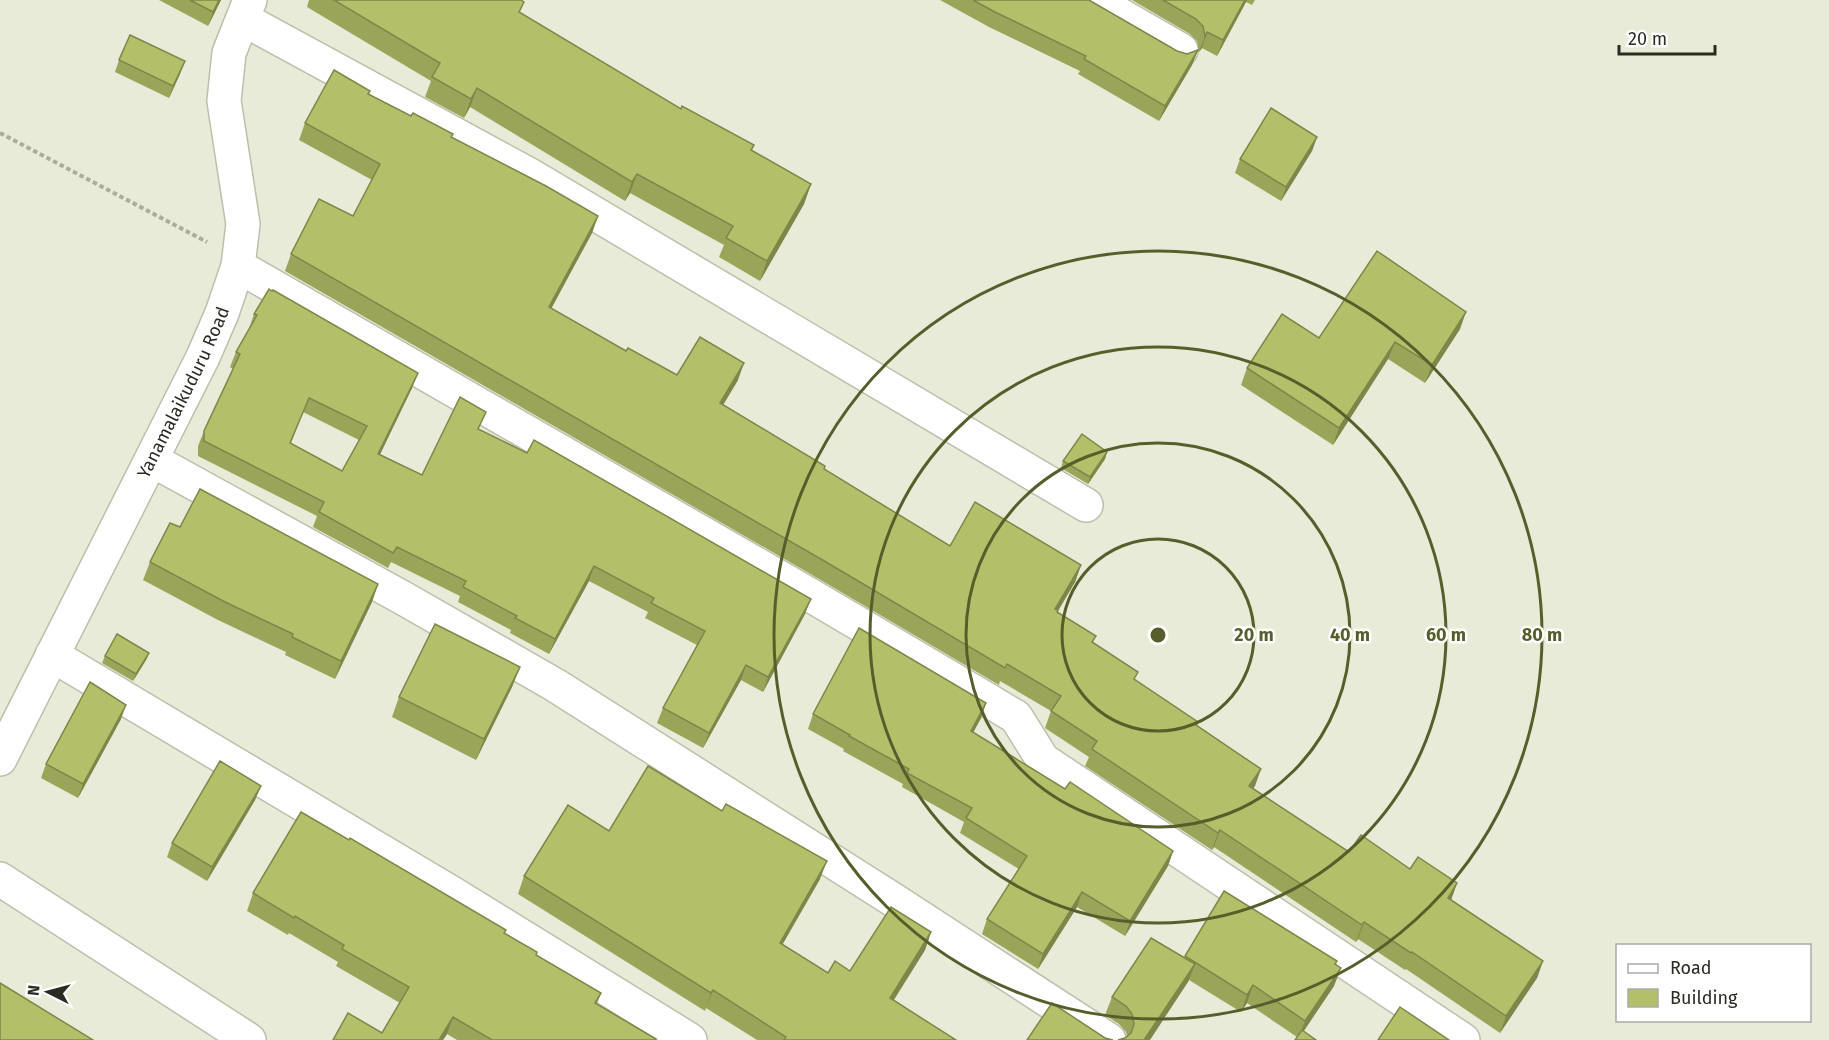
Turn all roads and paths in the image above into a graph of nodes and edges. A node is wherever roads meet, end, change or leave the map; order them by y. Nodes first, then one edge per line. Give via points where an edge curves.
1 (1094, 0) edge
2 (246, 9) edge
3 (1181, 50) edge
4 (0, 133) edge
5 (213, 245) dead end
6 (238, 266) junction
7 (152, 460) junction
8 (1086, 505) dead end
9 (52, 655) junction
10 (0, 759) edge
11 (0, 879) edge
12 (249, 1040) edge
13 (690, 1040) edge
14 (1109, 1040) edge
15 (1463, 1040) edge

1 - 3 street
2 - 6 street, Yanamalaikuduru Road via 229,53 224,101 243,224
2 - 8 street
4 - 5 path
6 - 7 street, Yanamalaikuduru Road via 203,357
6 - 15 street via 1016,717 1043,760
7 - 9 street, Yanamalaikuduru Road
7 - 14 street via 555,685
9 - 10 street, Yanamalaikuduru Road
9 - 13 street
11 - 12 street

